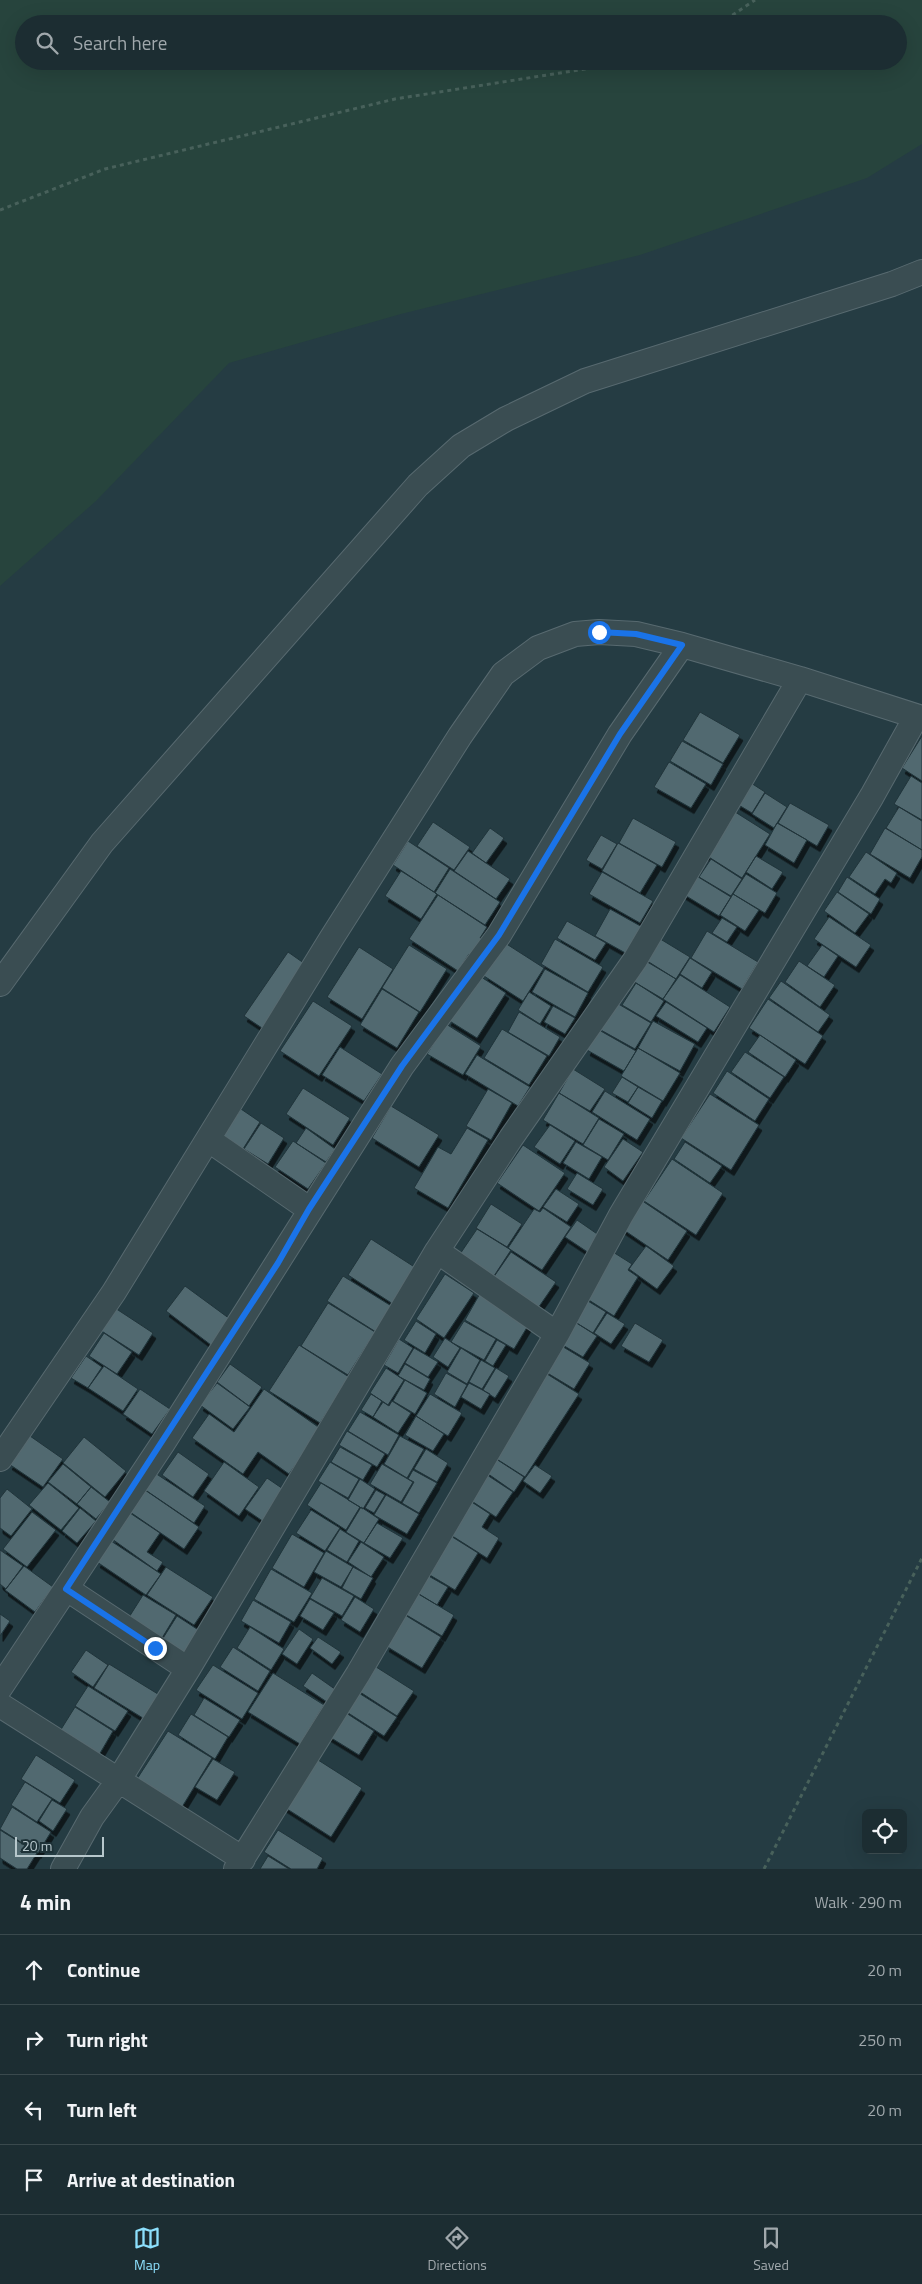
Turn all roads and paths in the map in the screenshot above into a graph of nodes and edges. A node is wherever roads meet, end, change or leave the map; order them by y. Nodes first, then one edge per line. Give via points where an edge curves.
1 (756, 0) edge
2 (733, 15) edge
3 (580, 70) edge
4 (0, 210) edge
5 (922, 272) edge
6 (682, 645) junction
7 (800, 679) junction
8 (919, 717) edge
9 (0, 984) edge
10 (209, 1140) junction
11 (309, 1209) junction
12 (438, 1251) junction
13 (557, 1334) junction
14 (0, 1459) edge
15 (922, 1558) edge
16 (66, 1589) junction
17 (188, 1669) junction
18 (0, 1688) edge
19 (0, 1705) edge
20 (118, 1781) junction
21 (240, 1864) edge
22 (62, 1869) edge
23 (764, 1869) edge

1 - 2 path
3 - 4 path via 396,99 105,169
5 - 9 street via 584,381 506,419 461,446 418,485 102,843
6 - 7 street
6 - 10 street via 636,634 575,634 538,648 503,674 330,939
6 - 11 street via 620,734 499,935 402,1066
7 - 8 street
7 - 12 street via 635,960
8 - 13 street via 621,1215
10 - 11 street
10 - 14 street via 114,1292
11 - 16 street via 278,1263
12 - 13 street
12 - 17 street
13 - 21 street via 358,1674
15 - 23 path
16 - 17 street
16 - 18 street
17 - 20 street
19 - 20 street
20 - 21 street
20 - 22 street via 92,1817

